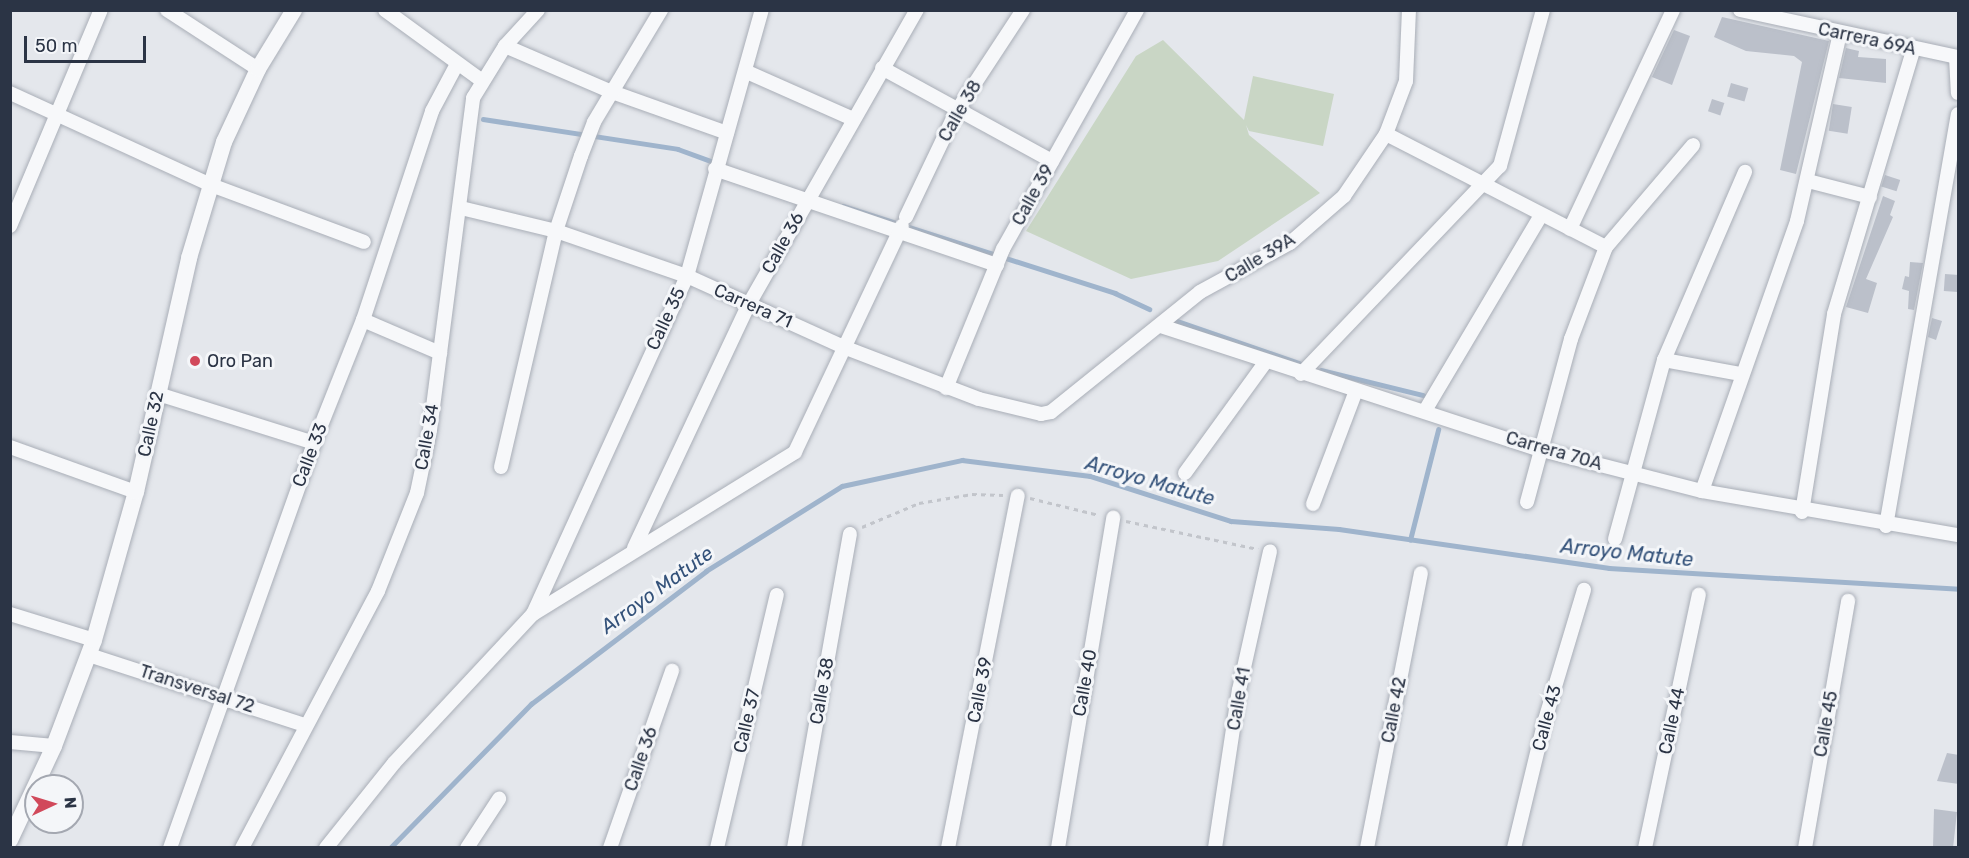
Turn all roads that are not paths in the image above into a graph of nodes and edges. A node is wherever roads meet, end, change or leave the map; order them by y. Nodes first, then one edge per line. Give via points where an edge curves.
1 (101, 10) edge
2 (167, 10) edge
3 (294, 10) edge
4 (385, 10) edge
5 (538, 10) edge
6 (661, 10) edge
7 (762, 10) edge
8 (917, 10) edge
9 (1023, 10) edge
10 (1137, 10) edge
11 (1409, 10) edge
12 (1544, 10) edge
13 (1673, 10) edge
14 (1740, 10) edge
15 (1840, 34) junction
16 (505, 46) junction
17 (1914, 48) junction
18 (1957, 57) edge
19 (457, 64) junction
20 (882, 68) junction
21 (258, 69) junction
22 (747, 72) junction
23 (481, 80) junction
24 (612, 92) junction
25 (10, 93) edge
26 (1959, 93) edge
27 (58, 112) junction
28 (956, 112) junction
29 (1959, 114) edge
30 (853, 119) junction
31 (727, 133) junction
32 (1386, 134) junction
33 (1693, 145) dead end
34 (1052, 160) junction
35 (717, 164) junction
36 (1745, 172) dead end
37 (1808, 181) junction
38 (1481, 184) junction
39 (211, 185) junction
40 (809, 196) junction
41 (1870, 197) junction
42 (461, 208) junction
43 (1541, 215) junction
44 (902, 224) junction
45 (10, 226) edge
46 (1570, 228) junction
47 (556, 231) junction
48 (364, 242) dead end
49 (1606, 247) junction
50 (999, 258) junction
51 (687, 276) junction
52 (749, 304) junction
53 (363, 320) junction
54 (1161, 326) junction
55 (846, 348) junction
56 (440, 353) junction
57 (1664, 360) junction
58 (1265, 363) junction
59 (1301, 374) junction
60 (1740, 374) junction
61 (946, 388) junction
62 (1356, 391) junction
63 (158, 394) junction
64 (1426, 409) junction
65 (1041, 414) joint
66 (314, 443) junction
67 (10, 447) edge
68 (1538, 449) junction
69 (501, 467) dead end
70 (1185, 473) dead end
71 (1632, 474) junction
72 (1702, 491) junction
73 (136, 492) junction
74 (1018, 496) road end
75 (1527, 502) dead end
76 (1313, 504) dead end
77 (1802, 512) junction
78 (1113, 518) road end
79 (1887, 526) junction
80 (850, 534) road end
81 (1959, 536) edge
82 (1615, 539) dead end
83 (634, 548) junction
84 (1270, 551) road end
85 (1421, 573) dead end
86 (1584, 590) dead end
87 (777, 595) dead end
88 (1699, 595) dead end
89 (1848, 601) dead end
90 (10, 614) edge
91 (532, 615) junction
92 (92, 647) junction
93 (672, 671) dead end
94 (226, 698) junction
95 (305, 725) junction
96 (10, 742) edge
97 (54, 746) junction
98 (499, 798) dead end
99 (10, 840) edge
100 (170, 848) edge
101 (242, 848) edge
102 (326, 848) edge
103 (467, 848) edge
104 (610, 848) edge
105 (717, 848) edge
106 (794, 848) edge
107 (948, 848) edge
108 (1058, 848) edge
109 (1215, 848) edge
110 (1367, 848) edge
111 (1514, 848) edge
112 (1645, 848) edge
113 (1805, 848) edge

1 - 27 street
2 - 21 street
3 - 21 street, Calle 32
4 - 19 street
5 - 16 street, Calle 34
6 - 24 street
7 - 22 street, Calle 35 via 748,51
8 - 20 street, Calle 36
9 - 28 street, Calle 38
10 - 34 street, Calle 39
11 - 32 street, Calle 39A via 1406,81
12 - 38 street via 1511,140 1500,166
13 - 46 street
14 - 15 street, Carrera 69A
15 - 17 street, Carrera 69A
15 - 37 street
16 - 23 street, Calle 34
16 - 24 street
17 - 18 street, Carrera 69A
17 - 41 street
18 - 26 street
19 - 23 street
19 - 53 street, Calle 33 via 432,111
20 - 28 street
20 - 30 street, Calle 36
21 - 39 street, Calle 32 via 224,142
22 - 30 street
22 - 31 street, Calle 35
23 - 42 street, Calle 34 via 470,122
24 - 31 street
24 - 47 street via 594,122
25 - 27 street
27 - 39 street
27 - 45 street
28 - 34 street
28 - 44 street, Calle 38
29 - 79 street
30 - 40 street, Calle 36
31 - 35 street, Calle 35
32 - 38 street
32 - 54 street, Calle 39A via 1344,196 1290,243 1200,292
33 - 49 street
34 - 50 street, Calle 39
35 - 40 street
35 - 51 street, Calle 35
36 - 57 street
37 - 41 street
37 - 60 street
38 - 43 street
38 - 59 street
39 - 48 street
39 - 63 street, Calle 32
40 - 44 street
40 - 52 street, Calle 36
41 - 77 street via 1834,314
42 - 47 street, Carrera 71
42 - 56 street, Calle 34
43 - 46 street
43 - 64 street
44 - 50 street
44 - 55 street, Calle 38
46 - 49 street
47 - 51 street, Carrera 71
47 - 69 street
49 - 68 street via 1571,339
50 - 61 street, Calle 39
51 - 52 street, Carrera 71
51 - 91 street, Calle 35
52 - 55 street, Carrera 71
52 - 83 street, Calle 36
53 - 56 street
53 - 66 street, Calle 33
54 - 58 street, Carrera 70A
54 - 65 street, Calle 39A via 1064,405
55 - 61 street, Carrera 71
55 - 83 street, Calle 38 via 795,452
56 - 95 street, Calle 34 via 417,493 378,591
57 - 60 street
57 - 71 street
58 - 59 street, Carrera 70A
58 - 70 street
59 - 62 street, Carrera 70A
60 - 72 street
61 - 65 street, Carrera 71
62 - 64 street, Carrera 70A
62 - 76 street
63 - 66 street
63 - 73 street, Calle 32
64 - 68 street, Carrera 70A
66 - 94 street, Calle 33
67 - 73 street
68 - 71 street, Carrera 70A
68 - 75 street
71 - 72 street, Carrera 70A
71 - 82 street
72 - 77 street, Carrera 70A
73 - 92 street, Calle 32
74 - 107 street, Calle 39
77 - 79 street, Carrera 70A
78 - 108 street, Calle 40
79 - 81 street, Carrera 70A
80 - 106 street, Calle 38
83 - 91 street
84 - 109 street, Calle 41 via 1239,690
85 - 110 street, Calle 42
86 - 111 street, Calle 43 via 1545,720
87 - 105 street, Calle 37
88 - 112 street, Calle 44
89 - 113 street, Calle 45
90 - 92 street, Transversal 72
91 - 102 street via 394,763
92 - 94 street, Transversal 72
92 - 97 street, Calle 32
93 - 104 street, Calle 36
94 - 95 street, Transversal 72
94 - 100 street, Calle 33
95 - 101 street, Calle 34
96 - 97 street
97 - 99 street, Calle 32
98 - 103 street

